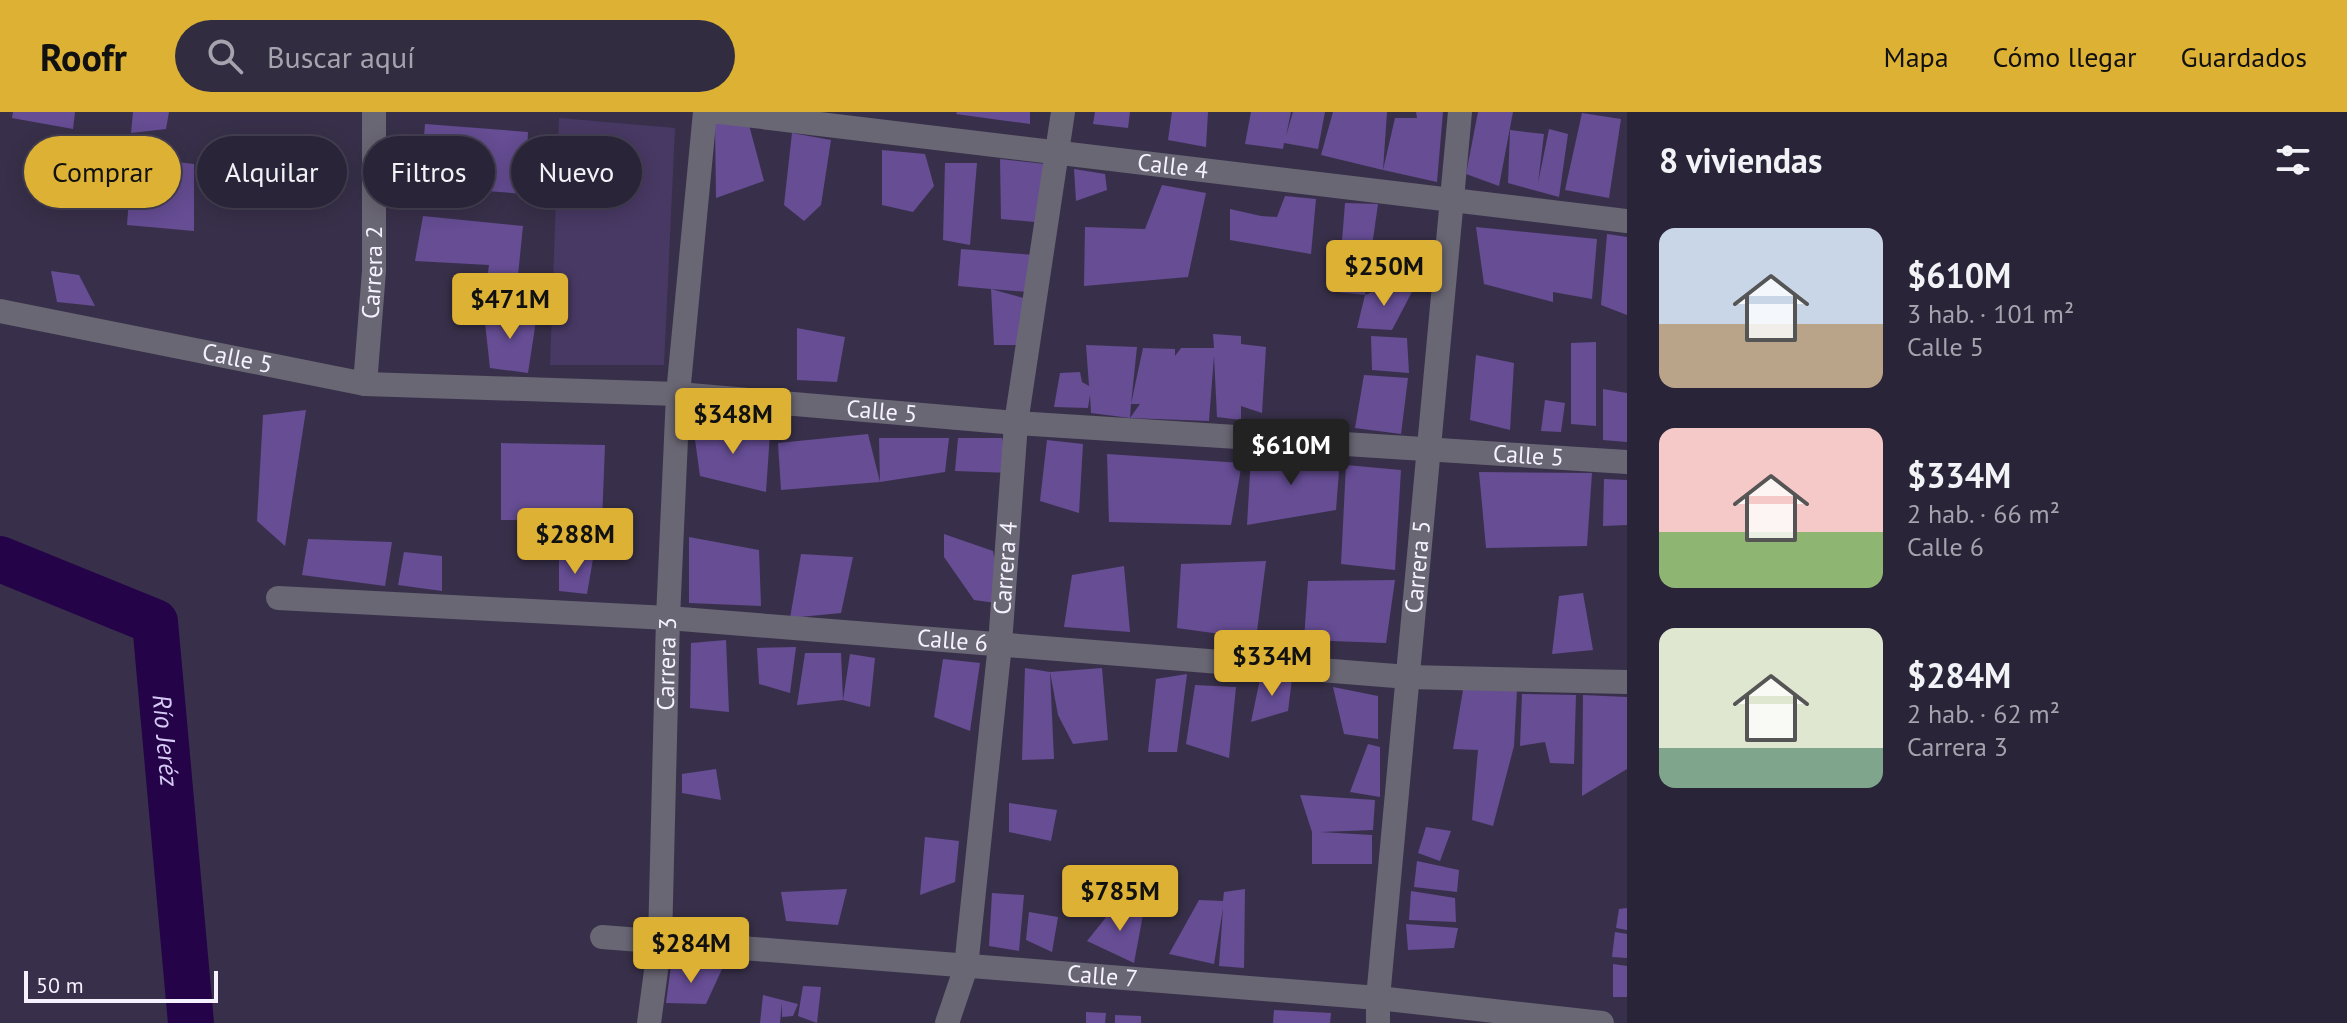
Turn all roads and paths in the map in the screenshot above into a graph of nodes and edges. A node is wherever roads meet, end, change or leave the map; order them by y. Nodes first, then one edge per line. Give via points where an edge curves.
1 (374, 112) edge
2 (705, 112) edge
3 (720, 112) edge
4 (1063, 112) edge
5 (1460, 112) edge
6 (1058, 152) junction
7 (1450, 199) junction
8 (1627, 221) edge
9 (0, 311) edge
10 (365, 384) junction
11 (678, 394) junction
12 (1016, 423) junction
13 (1429, 451) junction
14 (1627, 462) edge
15 (278, 598) dead end
16 (668, 618) junction
17 (1000, 644) junction
18 (1408, 677) junction
19 (1627, 682) edge
20 (602, 937) dead end
21 (660, 941) junction
22 (966, 967) junction
23 (1378, 998) junction
24 (649, 1023) edge
25 (947, 1023) edge
26 (1378, 1023) edge
27 (1602, 1023) edge

1 - 10 street, Carrera 2 via 374,271
2 - 11 street, Carrera 3
3 - 6 street, Calle 4
4 - 6 street, Carrera 4
5 - 7 street, Carrera 5
6 - 7 street, Calle 4
6 - 12 street, Carrera 4
7 - 8 street, Calle 4
7 - 13 street, Carrera 5
9 - 10 street, Calle 5
10 - 11 street, Calle 5
11 - 12 street, Calle 5
11 - 16 street, Carrera 3
12 - 13 street, Calle 5
12 - 17 street, Carrera 4
13 - 14 street, Calle 5
13 - 18 street, Carrera 5
15 - 16 street, Calle 6
16 - 17 street, Calle 6
16 - 21 street, Carrera 3
17 - 18 street, Calle 6
17 - 22 street, Carrera 4
18 - 19 street, Calle 6
18 - 23 street, Carrera 5
20 - 21 street, Calle 7
21 - 22 street, Calle 7
21 - 24 street, Carrera 3
22 - 23 street, Calle 7
22 - 25 street, Carrera 4
23 - 26 street, Carrera 5
23 - 27 street, Calle 7

